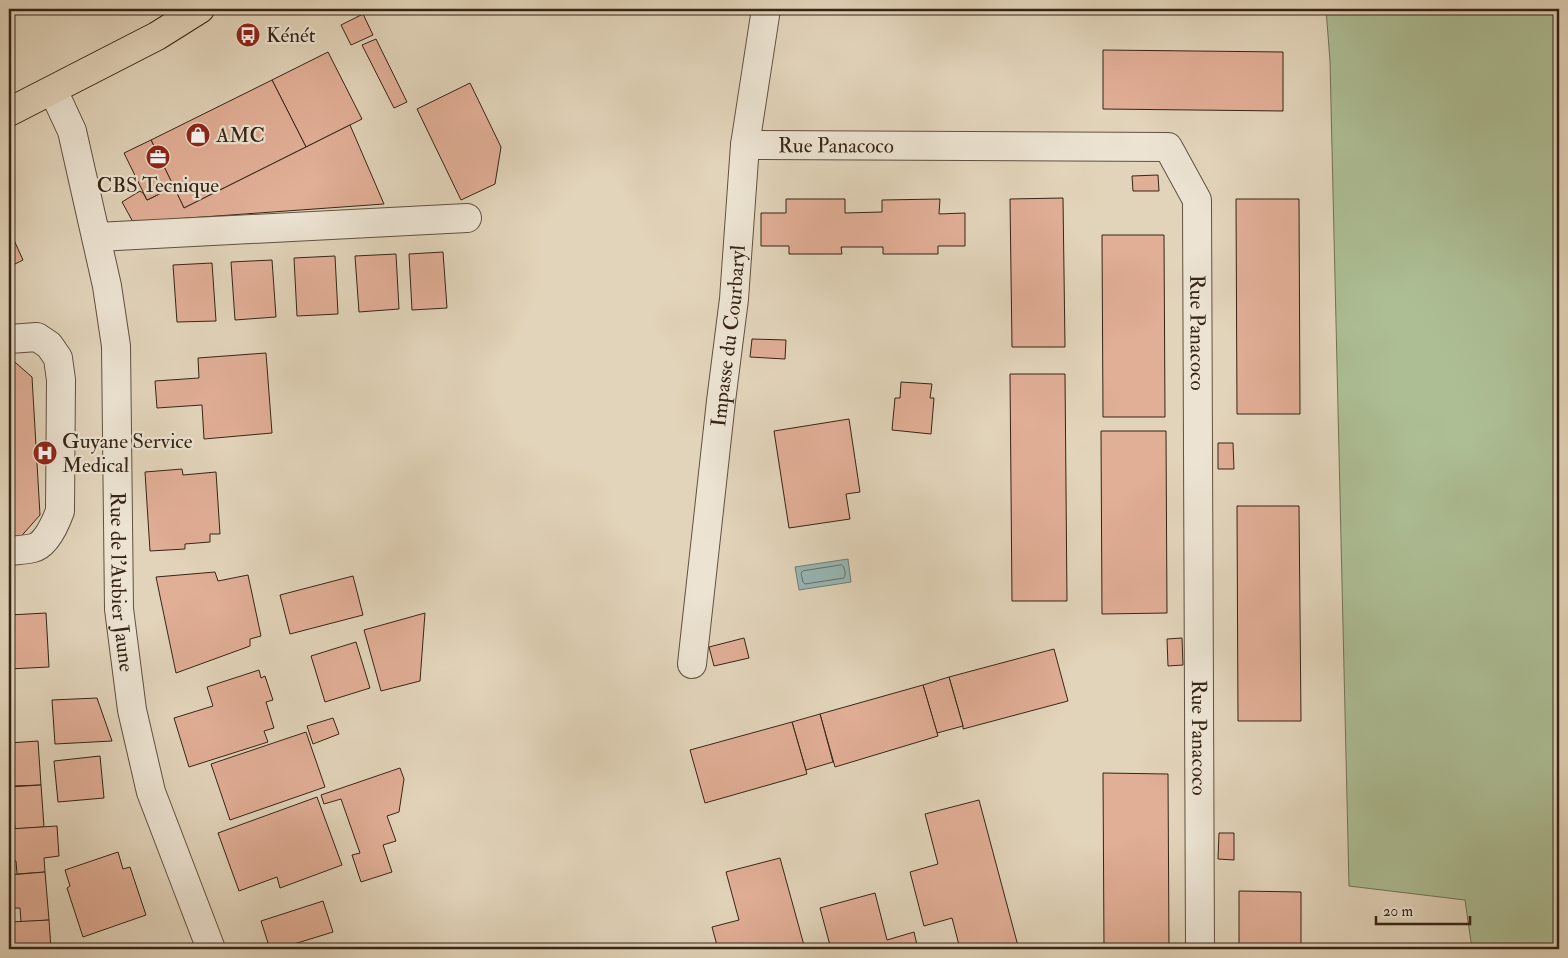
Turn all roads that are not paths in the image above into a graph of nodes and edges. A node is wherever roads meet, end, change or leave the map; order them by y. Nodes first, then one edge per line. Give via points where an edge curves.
1 (200, 9) edge
2 (766, 9) edge
3 (53, 90) junction
4 (9, 112) edge
5 (745, 144) junction
6 (467, 218) dead end
7 (97, 237) junction
8 (9, 339) edge
9 (9, 551) edge
10 (692, 664) dead end
11 (211, 949) edge
12 (1200, 949) edge

1 - 3 main road via 157,36
2 - 5 street, Impasse du Courbaryl
3 - 4 main road
3 - 7 street, Rue de l'Aubier Jaune via 72,130
5 - 10 street, Impasse du Courbaryl via 734,299
5 - 12 street, Rue Panacoco via 1168,146 1197,200
6 - 7 street
7 - 11 street, Rue de l'Aubier Jaune via 116,346 119,609 132,710 151,792
8 - 9 street via 36,338 49,345 58,358 61,380 60,511 56,524 35,548

